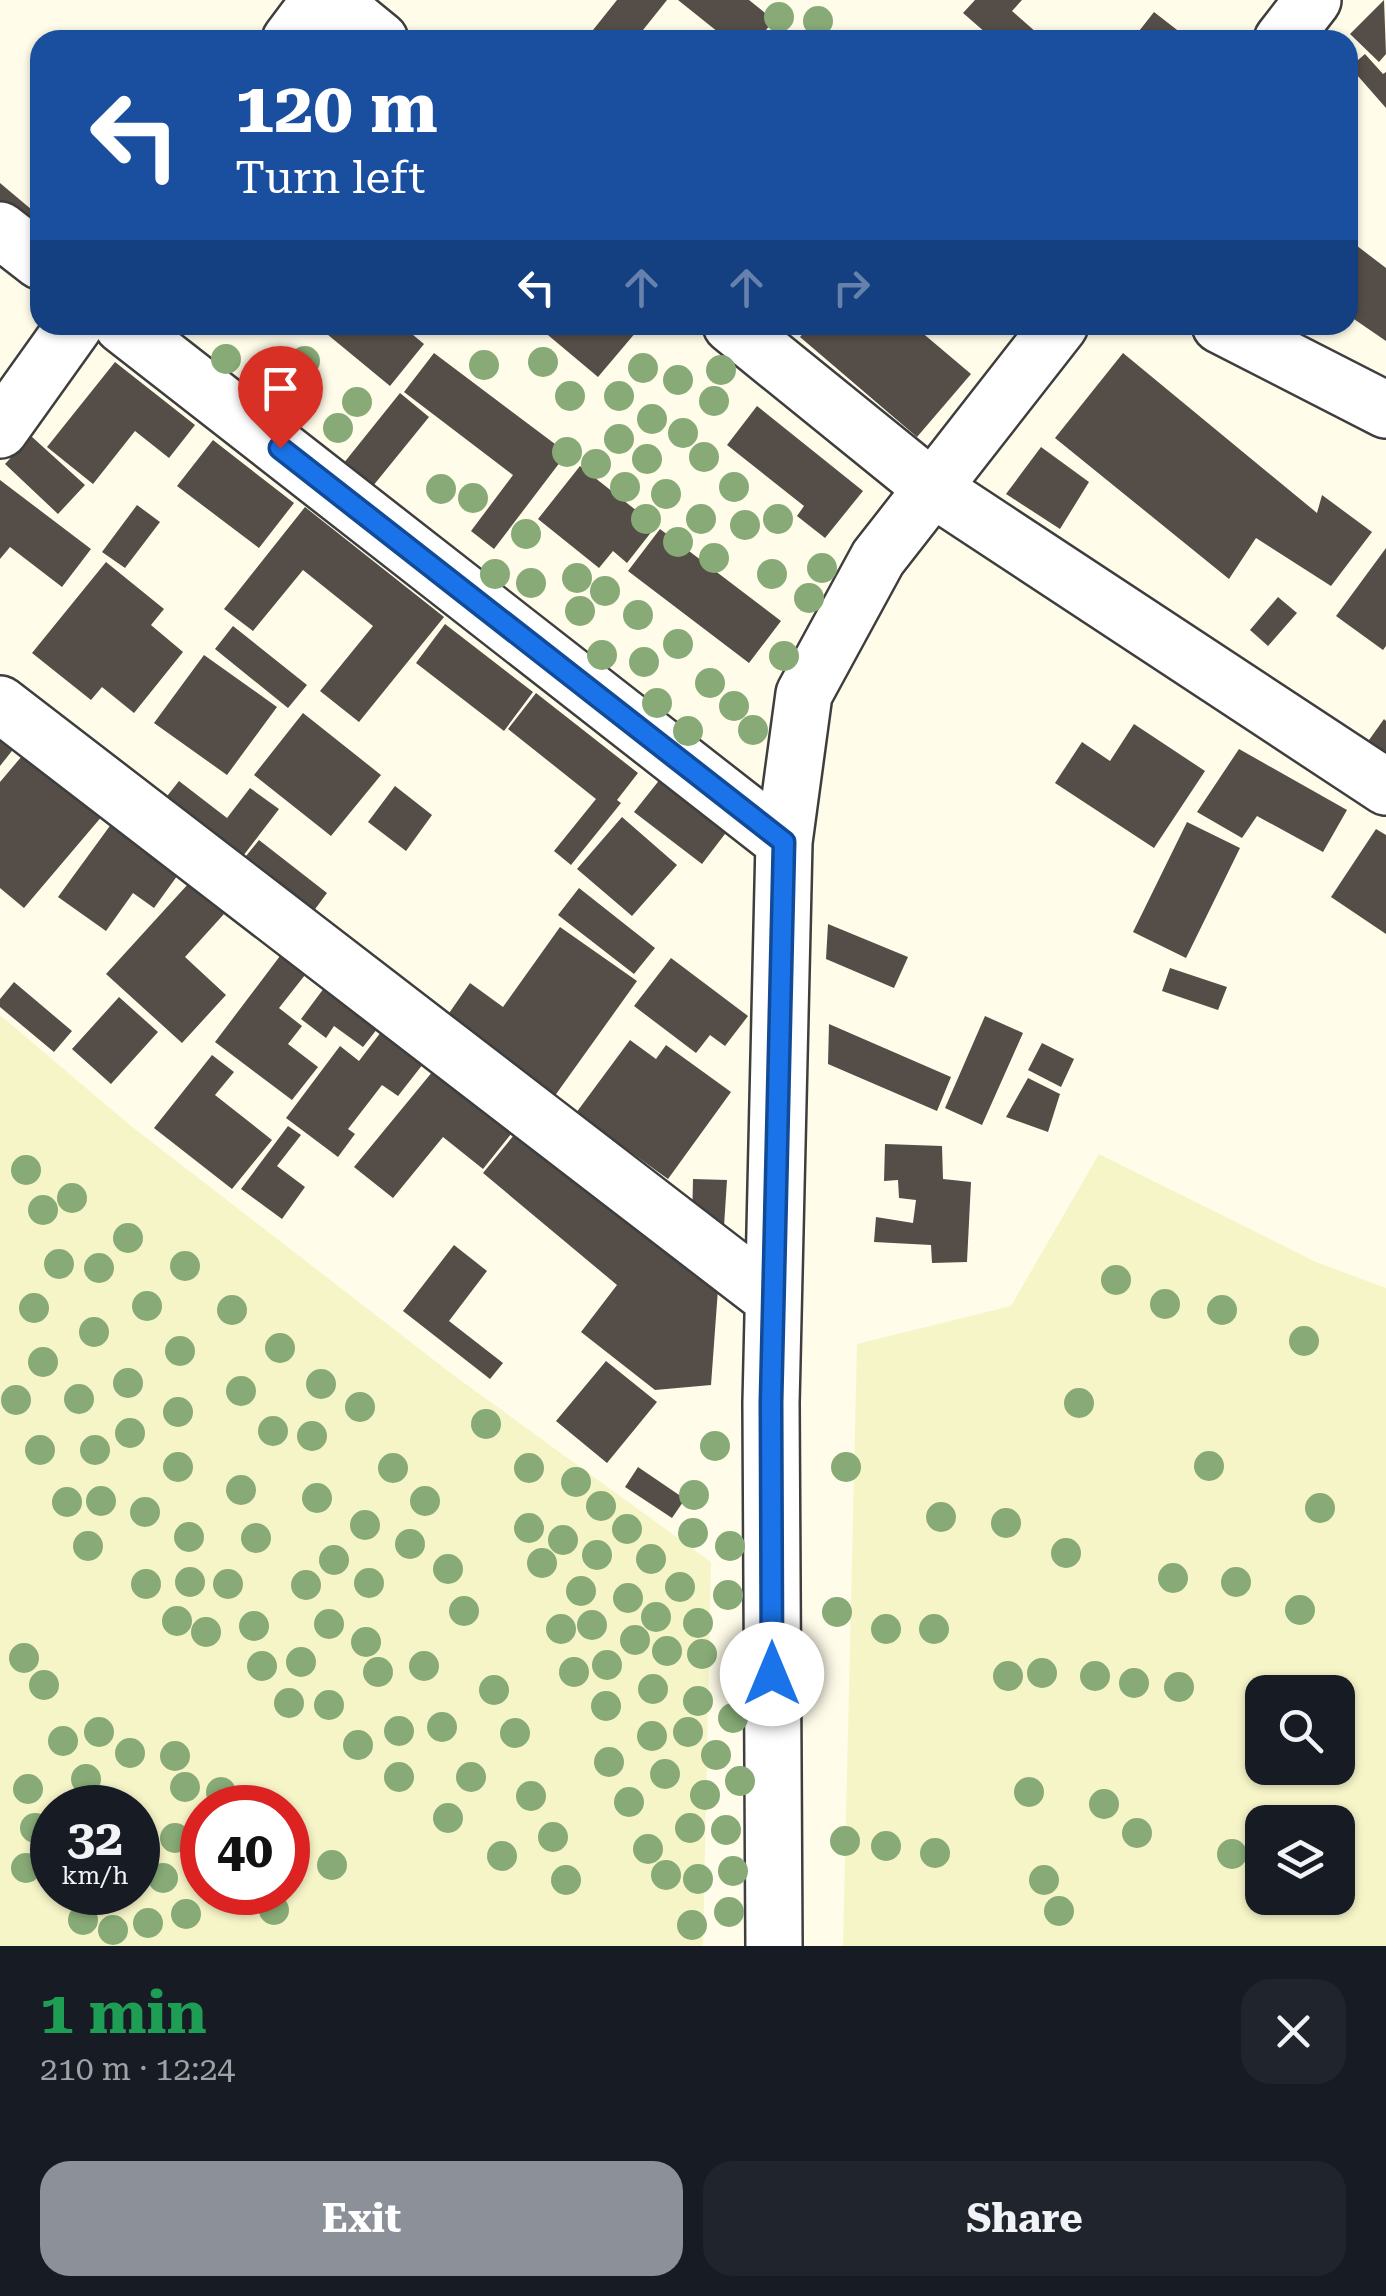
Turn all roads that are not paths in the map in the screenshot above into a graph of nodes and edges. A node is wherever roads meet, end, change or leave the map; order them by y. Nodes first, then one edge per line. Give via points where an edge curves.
1 (320, 0) edge
2 (331, 0) edge
3 (1313, 0) edge
4 (298, 30) edge
5 (368, 30) edge
6 (1290, 30) edge
7 (0, 230) edge
8 (30, 253) edge
9 (68, 335) edge
10 (135, 335) edge
11 (743, 335) edge
12 (1052, 335) edge
13 (1240, 335) edge
14 (1386, 410) edge
15 (0, 430) edge
16 (932, 488) junction
17 (0, 704) edge
18 (1386, 787) edge
19 (784, 842) junction
20 (773, 1299) junction
21 (774, 1946) edge

1 - 4 street
2 - 5 street
3 - 6 street
7 - 8 street
9 - 15 street
10 - 19 street
11 - 16 street
12 - 16 street
13 - 14 street
16 - 18 street
16 - 19 street via 878,558 804,694
17 - 20 street
19 - 20 street
20 - 21 street

